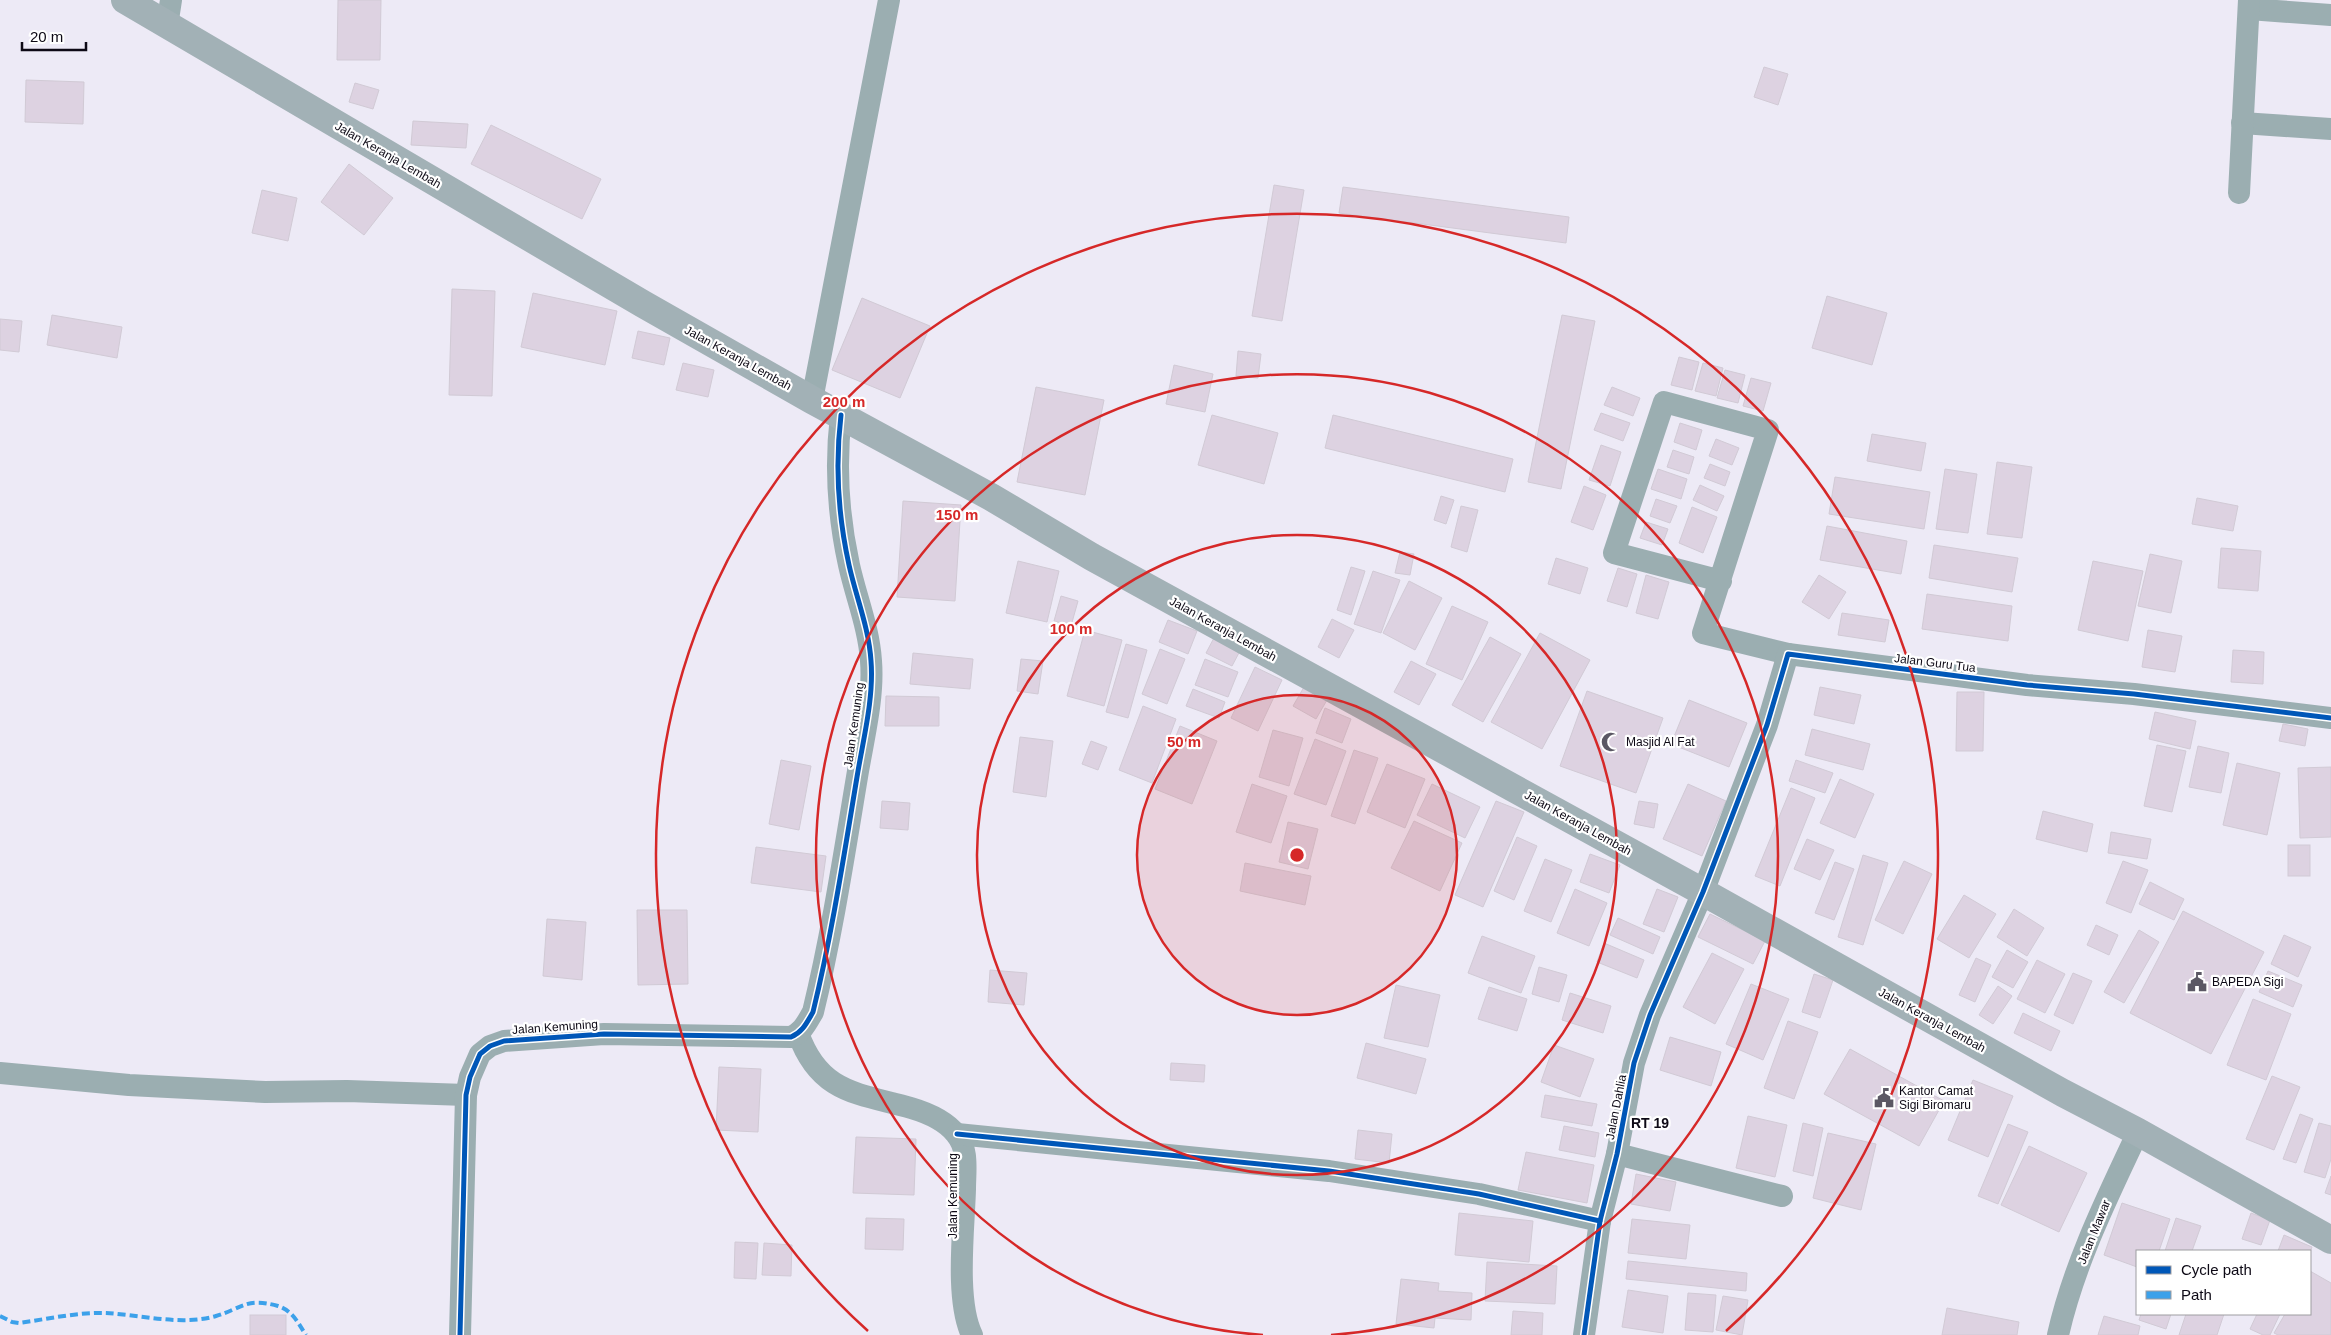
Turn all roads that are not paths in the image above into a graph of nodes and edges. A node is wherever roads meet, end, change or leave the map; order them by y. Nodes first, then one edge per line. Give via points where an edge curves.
1 (125, 0) edge
2 (888, 0) edge
3 (2249, 4) edge
4 (169, 13) edge
5 (2331, 15) edge
6 (2242, 123) junction
7 (2331, 129) edge
8 (2239, 194) dead end
9 (812, 400) junction
10 (840, 414) junction
11 (1721, 581) junction
12 (1788, 654) junction
13 (2331, 718) edge
14 (1703, 892) junction
15 (798, 1034) junction
16 (0, 1073) edge
17 (466, 1096) junction
18 (2138, 1132) junction
19 (957, 1134) junction
20 (1616, 1154) junction
21 (1782, 1196) dead end
22 (1600, 1221) junction
23 (2331, 1240) edge
24 (460, 1335) edge
25 (972, 1335) edge
26 (1584, 1335) edge
27 (2058, 1335) edge

1 - 4 main road, Jalan Keranja Lembah
2 - 9 street
3 - 5 street
3 - 6 street
4 - 9 main road, Jalan Keranja Lembah via 643,304
6 - 7 street
6 - 8 street
9 - 10 main road, Jalan Keranja Lembah
10 - 14 main road, Jalan Keranja Lembah via 1208,622
10 - 15 street, Jalan Kemuning via 837,475 841,519 871,662 862,746 820,984 813,1012
11 - 11 street via 1768,430 1664,402 1614,553
11 - 12 street, Jalan Guru Tua via 1703,634
12 - 13 street, Jalan Guru Tua via 2027,685 2134,694
12 - 14 street via 1767,725
14 - 18 main road, Jalan Keranja Lembah
14 - 20 street, Jalan Dahlia via 1650,1015 1634,1063
15 - 17 street, Jalan Kemuning via 791,1037 604,1034 504,1041 480,1054
15 - 19 street via 810,1059 830,1082 922,1111 941,1120
16 - 17 street via 256,1092 347,1091
17 - 24 street, Jalan Kemuning
18 - 23 main road, Jalan Keranja Lembah
18 - 27 street, Jalan Mawar via 2097,1219
19 - 22 street via 1329,1171 1479,1194
19 - 25 street, Jalan Kemuning via 965,1158 963,1283 967,1325
20 - 21 street
20 - 22 street, Jalan Dahlia
22 - 26 street, Jalan Dahlia

